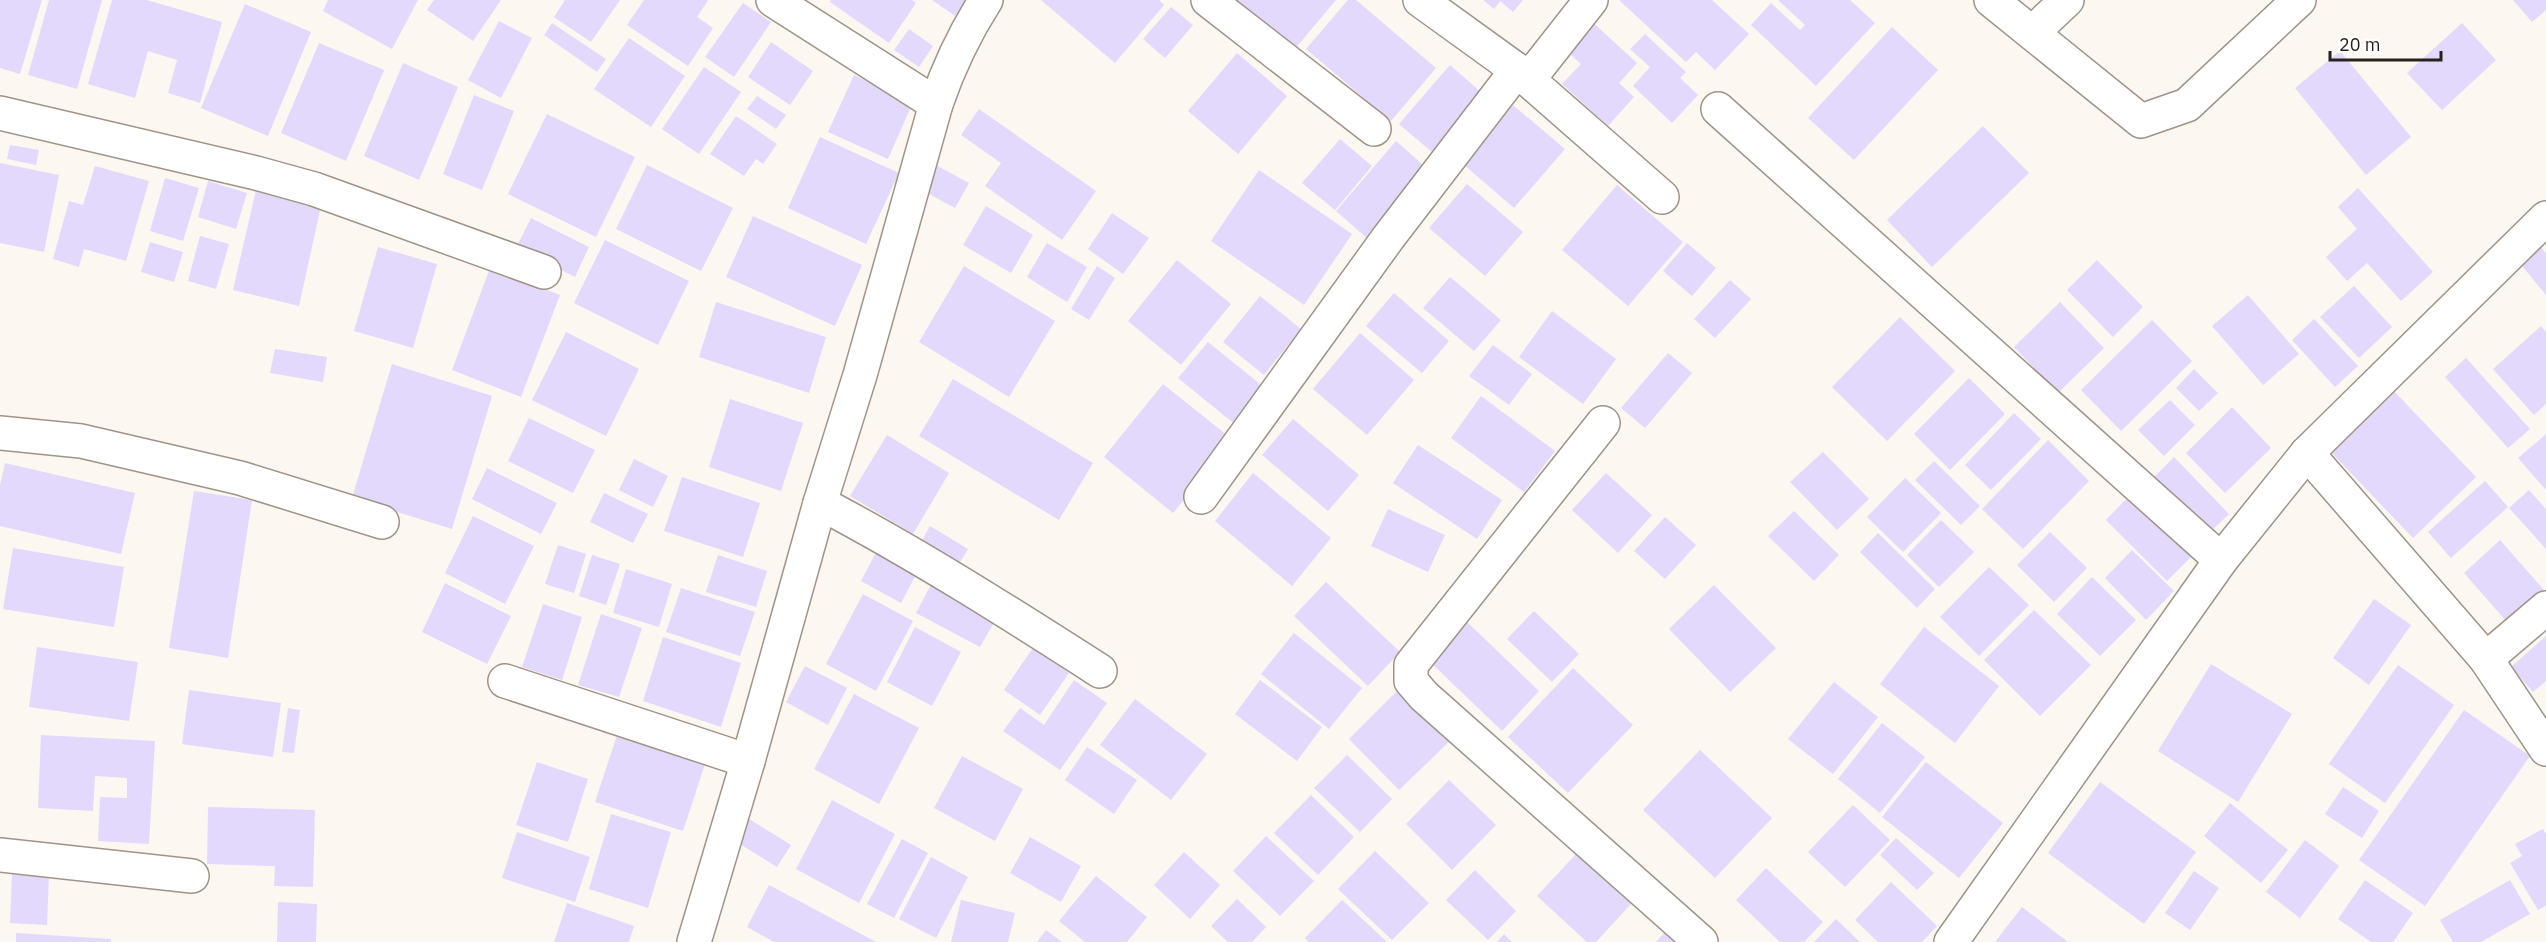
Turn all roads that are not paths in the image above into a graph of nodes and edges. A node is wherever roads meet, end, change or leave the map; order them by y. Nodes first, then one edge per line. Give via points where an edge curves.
1 (773, 0) edge
2 (986, 0) edge
3 (1208, 0) edge
4 (1420, 0) edge
5 (1591, 0) edge
6 (1991, 0) edge
7 (2067, 0) edge
8 (2299, 0) edge
9 (2032, 33) junction
10 (1522, 75) junction
11 (936, 104) junction
12 (1718, 109) dead end
13 (0, 113) edge
14 (1374, 129) dead end
15 (1662, 197) dead end
16 (2546, 218) edge
17 (544, 272) dead end
18 (1602, 423) dead end
19 (0, 433) edge
20 (2307, 453) junction
21 (1201, 497) dead end
22 (820, 503) junction
23 (382, 522) dead end
24 (2221, 560) junction
25 (2546, 608) edge
26 (2486, 659) junction
27 (1100, 671) dead end
28 (505, 681) dead end
29 (2546, 749) edge
30 (748, 761) junction
31 (0, 855) edge
32 (192, 876) dead end
33 (694, 942) edge
34 (1701, 942) edge
35 (1951, 942) edge

1 - 11 street
2 - 11 street via 950,62
3 - 14 street
4 - 10 street
5 - 10 street
6 - 9 street
7 - 9 street
8 - 9 street via 2187,105 2141,121
10 - 15 street
10 - 21 street via 1388,238
11 - 22 street
12 - 24 street
13 - 17 street via 256,172
16 - 20 street
18 - 34 street via 1412,665 1411,681
19 - 23 street via 81,441 229,476
20 - 24 street
20 - 26 street
22 - 27 street via 894,542
22 - 30 street
24 - 35 street
25 - 26 street
26 - 29 street
28 - 30 street
30 - 33 street
31 - 32 street

